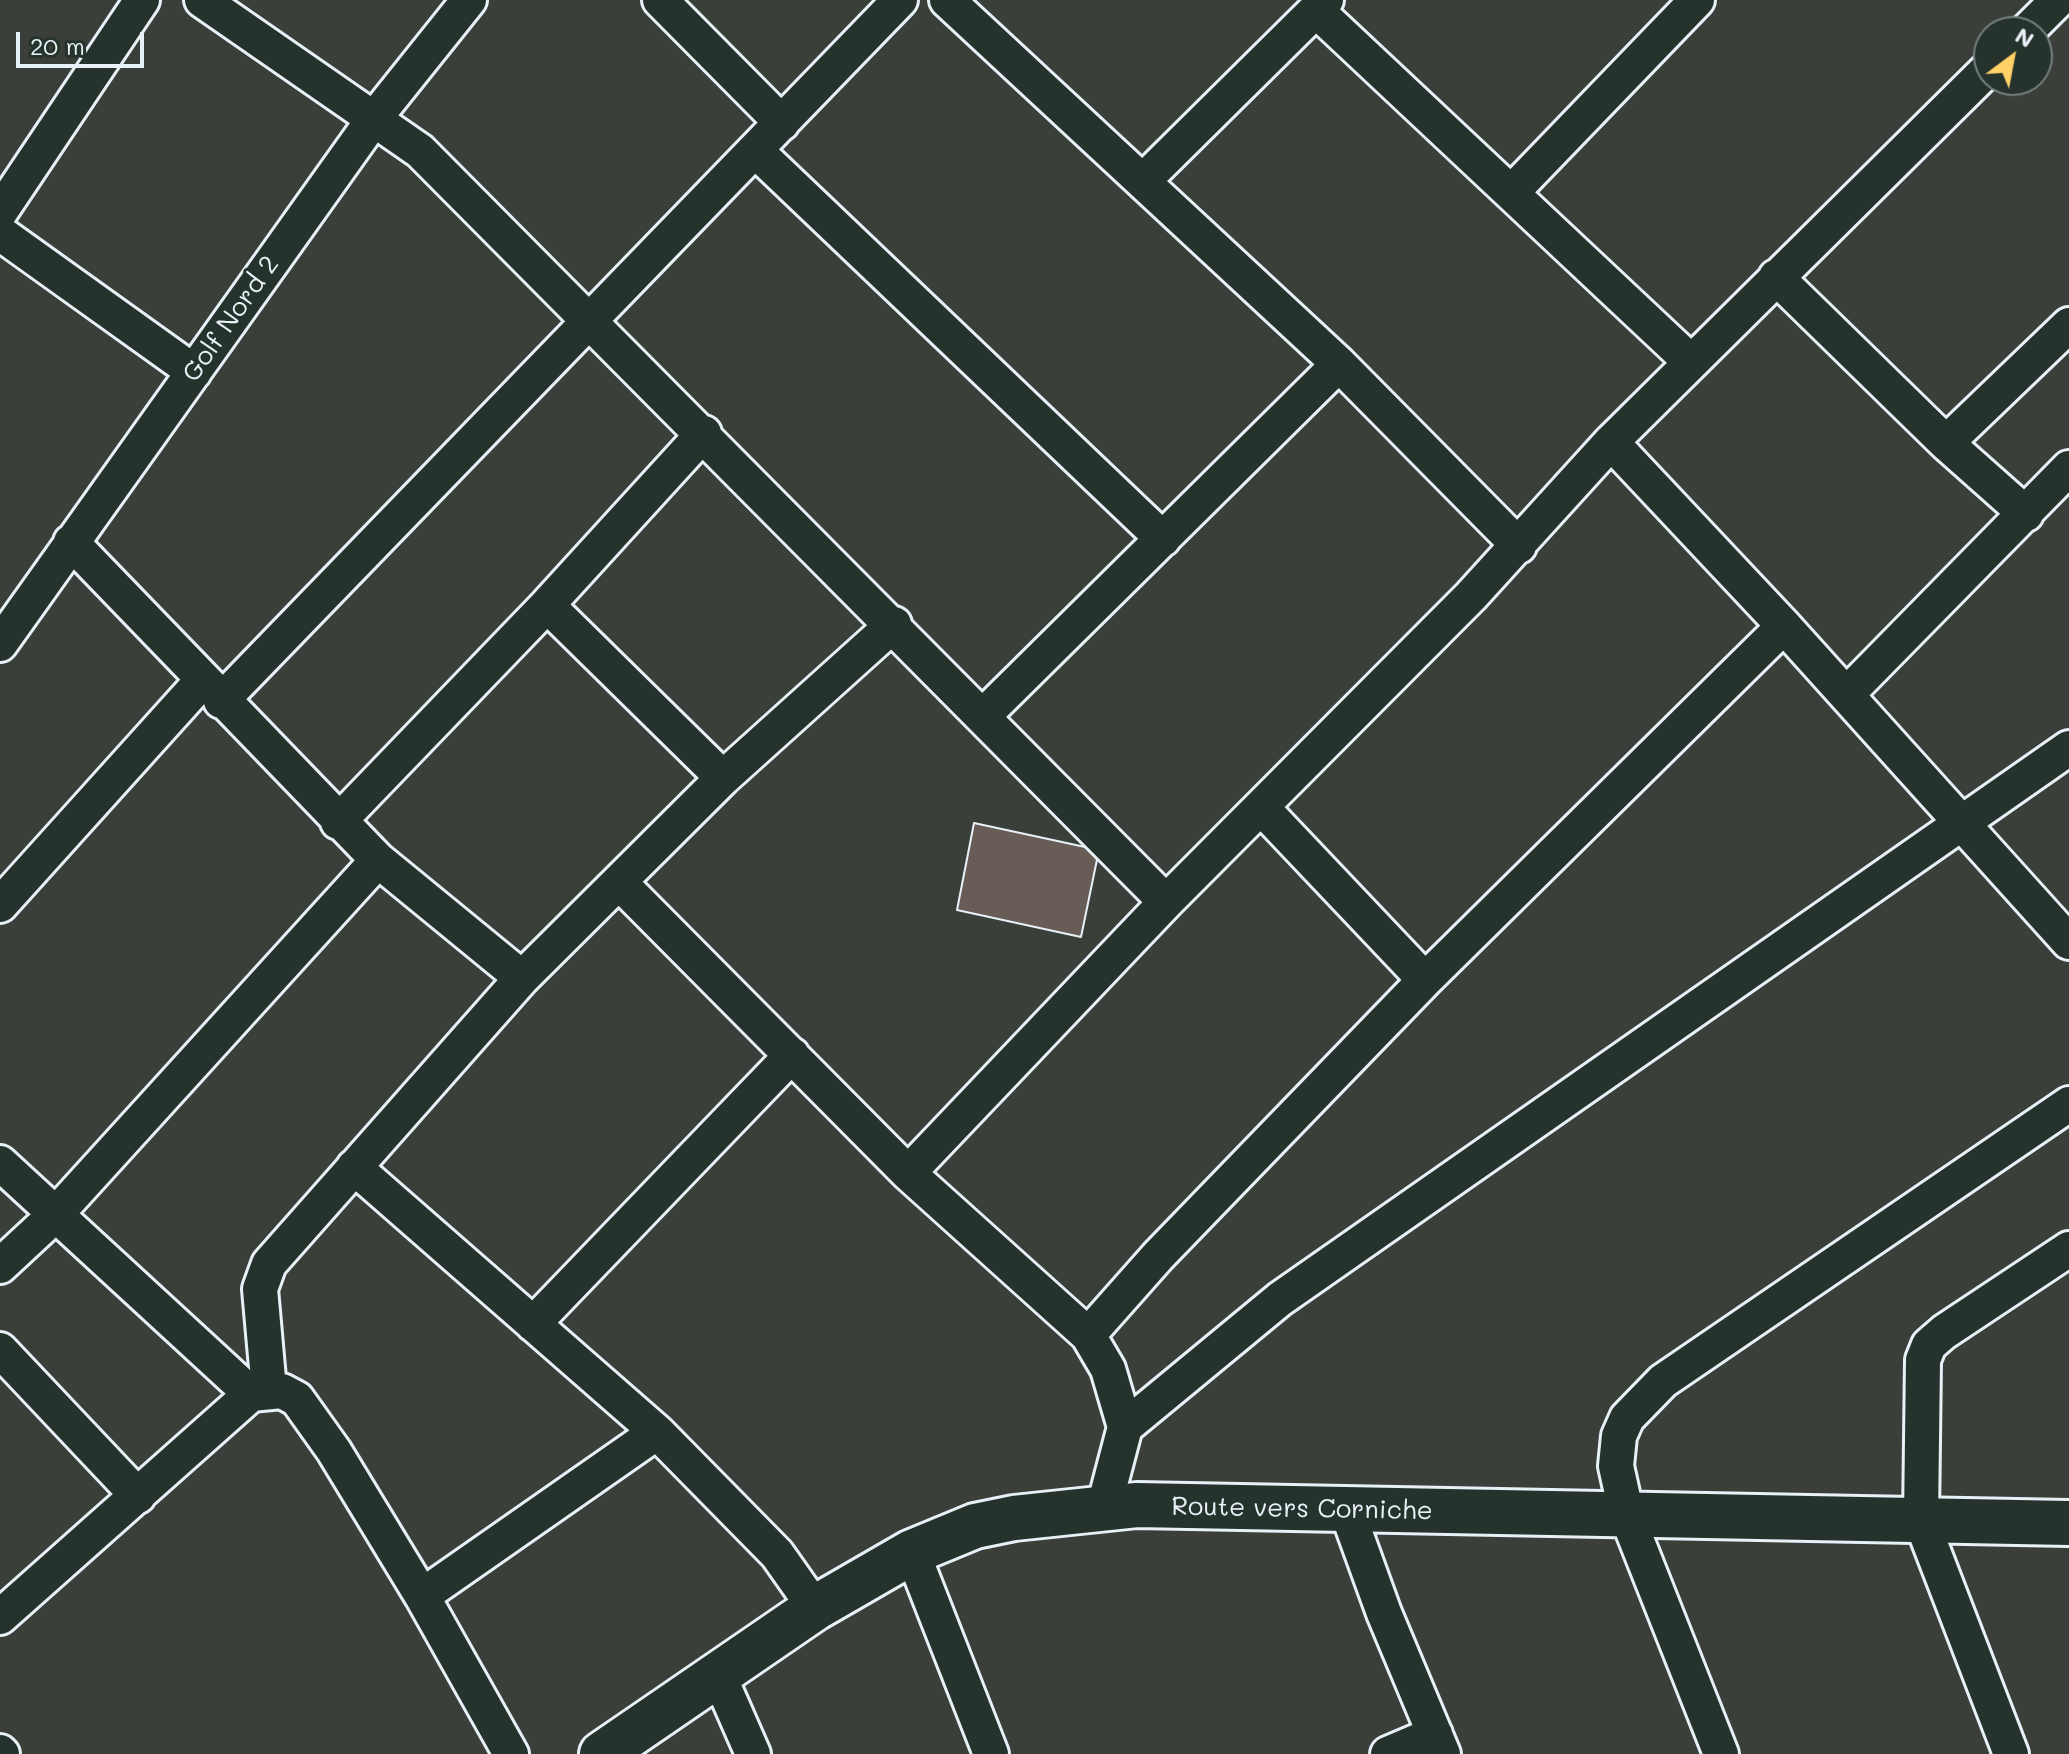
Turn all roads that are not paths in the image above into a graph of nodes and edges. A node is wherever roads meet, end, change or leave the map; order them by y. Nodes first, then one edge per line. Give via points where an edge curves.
1 (142, 0) edge
2 (202, 0) edge
3 (469, 0) edge
4 (660, 0) edge
5 (900, 0) edge
6 (947, 0) edge
7 (1697, 0) edge
8 (2058, 0) edge
9 (1321, 5) edge
10 (2042, 16) edge
11 (1973, 84) edge
12 (373, 120) junction
13 (782, 123) junction
14 (755, 150) junction
15 (1143, 181) junction
16 (1511, 193) junction
17 (0, 212) edge
18 (0, 233) edge
19 (1776, 277) junction
20 (588, 320) junction
21 (2069, 325) edge
22 (1691, 362) junction
23 (1339, 364) junction
24 (194, 372) junction
25 (704, 433) junction
26 (1611, 442) junction
27 (1946, 443) junction
28 (2069, 468) edge
29 (2026, 514) junction
30 (1163, 539) junction
31 (71, 542) junction
32 (1519, 546) junction
33 (547, 605) junction
34 (894, 624) junction
35 (1784, 626) junction
36 (0, 644) edge
37 (212, 691) junction
38 (1847, 694) junction
39 (983, 716) junction
40 (2069, 748) edge
41 (723, 778) junction
42 (1261, 807) junction
43 (1963, 821) junction
44 (338, 822) junction
45 (378, 860) junction
46 (620, 883) junction
47 (1166, 902) junction
48 (0, 905) edge
49 (2069, 942) edge
50 (522, 978) junction
51 (1425, 980) junction
52 (792, 1055) junction
53 (2069, 1104) edge
54 (0, 1163) edge
55 (354, 1167) junction
56 (908, 1173) junction
57 (56, 1214) junction
58 (2069, 1249) edge
59 (0, 1266) edge
60 (533, 1324) junction
61 (1088, 1335) junction
62 (0, 1350) edge
63 (260, 1392) junction
64 (1125, 1427) junction
65 (657, 1432) junction
66 (138, 1496) junction
67 (1104, 1507) junction
68 (1346, 1508) junction
69 (1627, 1516) junction
70 (1921, 1520) junction
71 (2069, 1523) edge
72 (912, 1552) junction
73 (422, 1596) junction
74 (815, 1608) junction
75 (0, 1617) edge
76 (718, 1674) junction
77 (1439, 1744) edge
78 (511, 1754) edge
79 (602, 1754) edge
80 (753, 1754) edge
81 (991, 1754) edge
82 (1388, 1754) edge
83 (1721, 1754) edge
84 (2011, 1754) edge

1 - 17 street
2 - 12 street
3 - 12 street, Golf Nord 2
4 - 13 street
5 - 13 street
6 - 15 street
7 - 16 street
8 - 10 street
9 - 15 street
9 - 16 street
11 - 19 street
12 - 20 street via 420,151
12 - 24 street, Golf Nord 2
13 - 14 street
14 - 20 street
14 - 30 street
15 - 23 street
16 - 22 street
18 - 24 street
19 - 22 street
19 - 27 street
20 - 25 street
20 - 37 street
21 - 27 street
22 - 26 street
23 - 30 street
23 - 32 street
24 - 31 street, Golf Nord 2
25 - 33 street
25 - 34 street
26 - 32 street
26 - 35 street
27 - 29 street
28 - 29 street
29 - 38 street
30 - 39 street
31 - 36 street, Golf Nord 2
31 - 37 street
32 - 42 street
33 - 41 street
33 - 44 street
34 - 39 street
34 - 41 street
35 - 38 street
35 - 51 street
37 - 44 street
37 - 48 street
38 - 43 street
39 - 47 street
40 - 43 street
41 - 46 street
42 - 47 street
42 - 51 street
43 - 49 street
43 - 64 street via 1280,1299
44 - 45 street
45 - 50 street
45 - 57 street
46 - 50 street
46 - 52 street
47 - 56 street
50 - 55 street
51 - 61 street
52 - 56 street
52 - 60 street
53 - 69 street via 1663,1381 1627,1418 1619,1436 1616,1466
54 - 57 street
55 - 60 street
55 - 63 street via 264,1275
56 - 61 street
57 - 59 street
57 - 63 street
58 - 70 street via 1929,1345 1922,1377
60 - 65 street
61 - 64 street via 1108,1369
62 - 66 street
63 - 66 street
63 - 73 street via 282,1391 297,1399
64 - 67 street
65 - 73 street
65 - 74 street via 777,1554
66 - 75 street
67 - 68 main road, Route vers Corniche
67 - 72 main road, Route vers Corniche via 975,1526
68 - 69 main road, Route vers Corniche
68 - 77 street
69 - 70 main road, Route vers Corniche
69 - 83 street
70 - 71 main road, Route vers Corniche
70 - 84 street
72 - 74 main road, Route vers Corniche
72 - 81 street
73 - 78 street
74 - 76 main road, Route vers Corniche
76 - 79 main road, Route vers Corniche
76 - 80 street
77 - 82 street

